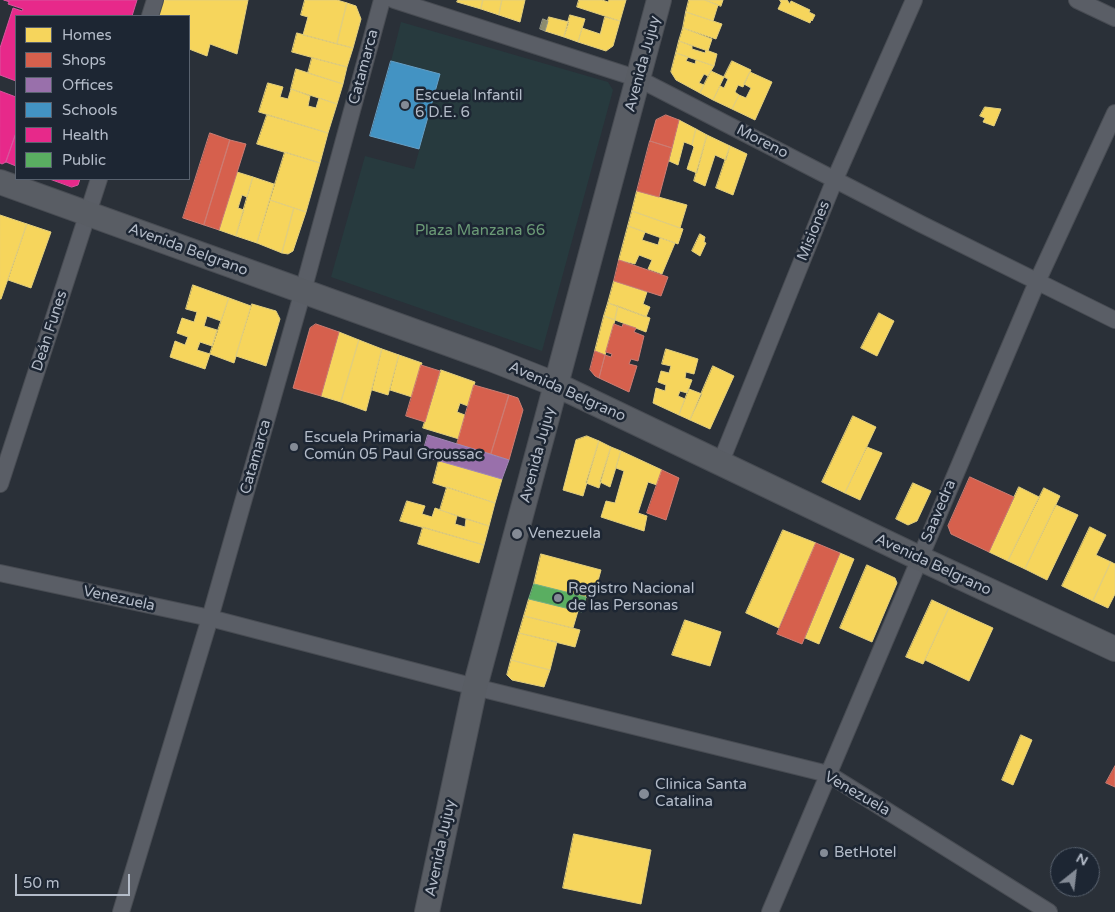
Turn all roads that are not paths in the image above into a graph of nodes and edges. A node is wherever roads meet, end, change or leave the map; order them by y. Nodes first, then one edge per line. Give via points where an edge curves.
1 (155, 0) edge
2 (382, 0) edge
3 (394, 0) edge
4 (659, 0) edge
5 (914, 0) edge
6 (1077, 0) edge
7 (150, 15) edge
8 (1115, 18) edge
9 (639, 79) junction
10 (1115, 113) edge
11 (835, 179) junction
12 (99, 180) edge
13 (0, 182) edge
14 (88, 214) junction
15 (1037, 282) junction
16 (303, 291) junction
17 (1115, 320) edge
18 (557, 384) junction
19 (720, 464) junction
20 (0, 484) edge
21 (919, 558) junction
22 (0, 573) edge
23 (210, 618) junction
24 (1115, 649) edge
25 (475, 687) junction
26 (828, 774) junction
27 (121, 912) edge
28 (427, 912) edge
29 (770, 912) edge
30 (1049, 912) edge

1 - 7 street
2 - 16 street, Catamarca
3 - 9 street, Moreno
4 - 9 main road, Avenida Jujuy
5 - 11 street, Misiones
6 - 8 street
9 - 11 street, Moreno
9 - 18 main road, Avenida Jujuy
10 - 15 street, Saavedra
11 - 15 street, Moreno
11 - 19 street, Misiones
12 - 14 street, Deán Funes
13 - 14 main road, Avenida Belgrano
14 - 16 main road, Avenida Belgrano
14 - 20 street, Deán Funes
15 - 17 street, Moreno
15 - 21 street, Saavedra
16 - 18 main road, Avenida Belgrano
16 - 23 street, Catamarca
18 - 19 main road, Avenida Belgrano
18 - 25 main road, Avenida Jujuy
19 - 21 main road, Avenida Belgrano
21 - 24 main road, Avenida Belgrano
21 - 26 street, Saavedra
22 - 23 street, Venezuela
23 - 25 street, Venezuela
23 - 27 street, Catamarca
25 - 26 street, Venezuela
25 - 28 main road, Avenida Jujuy
26 - 29 street, Saavedra
26 - 30 street, Venezuela

